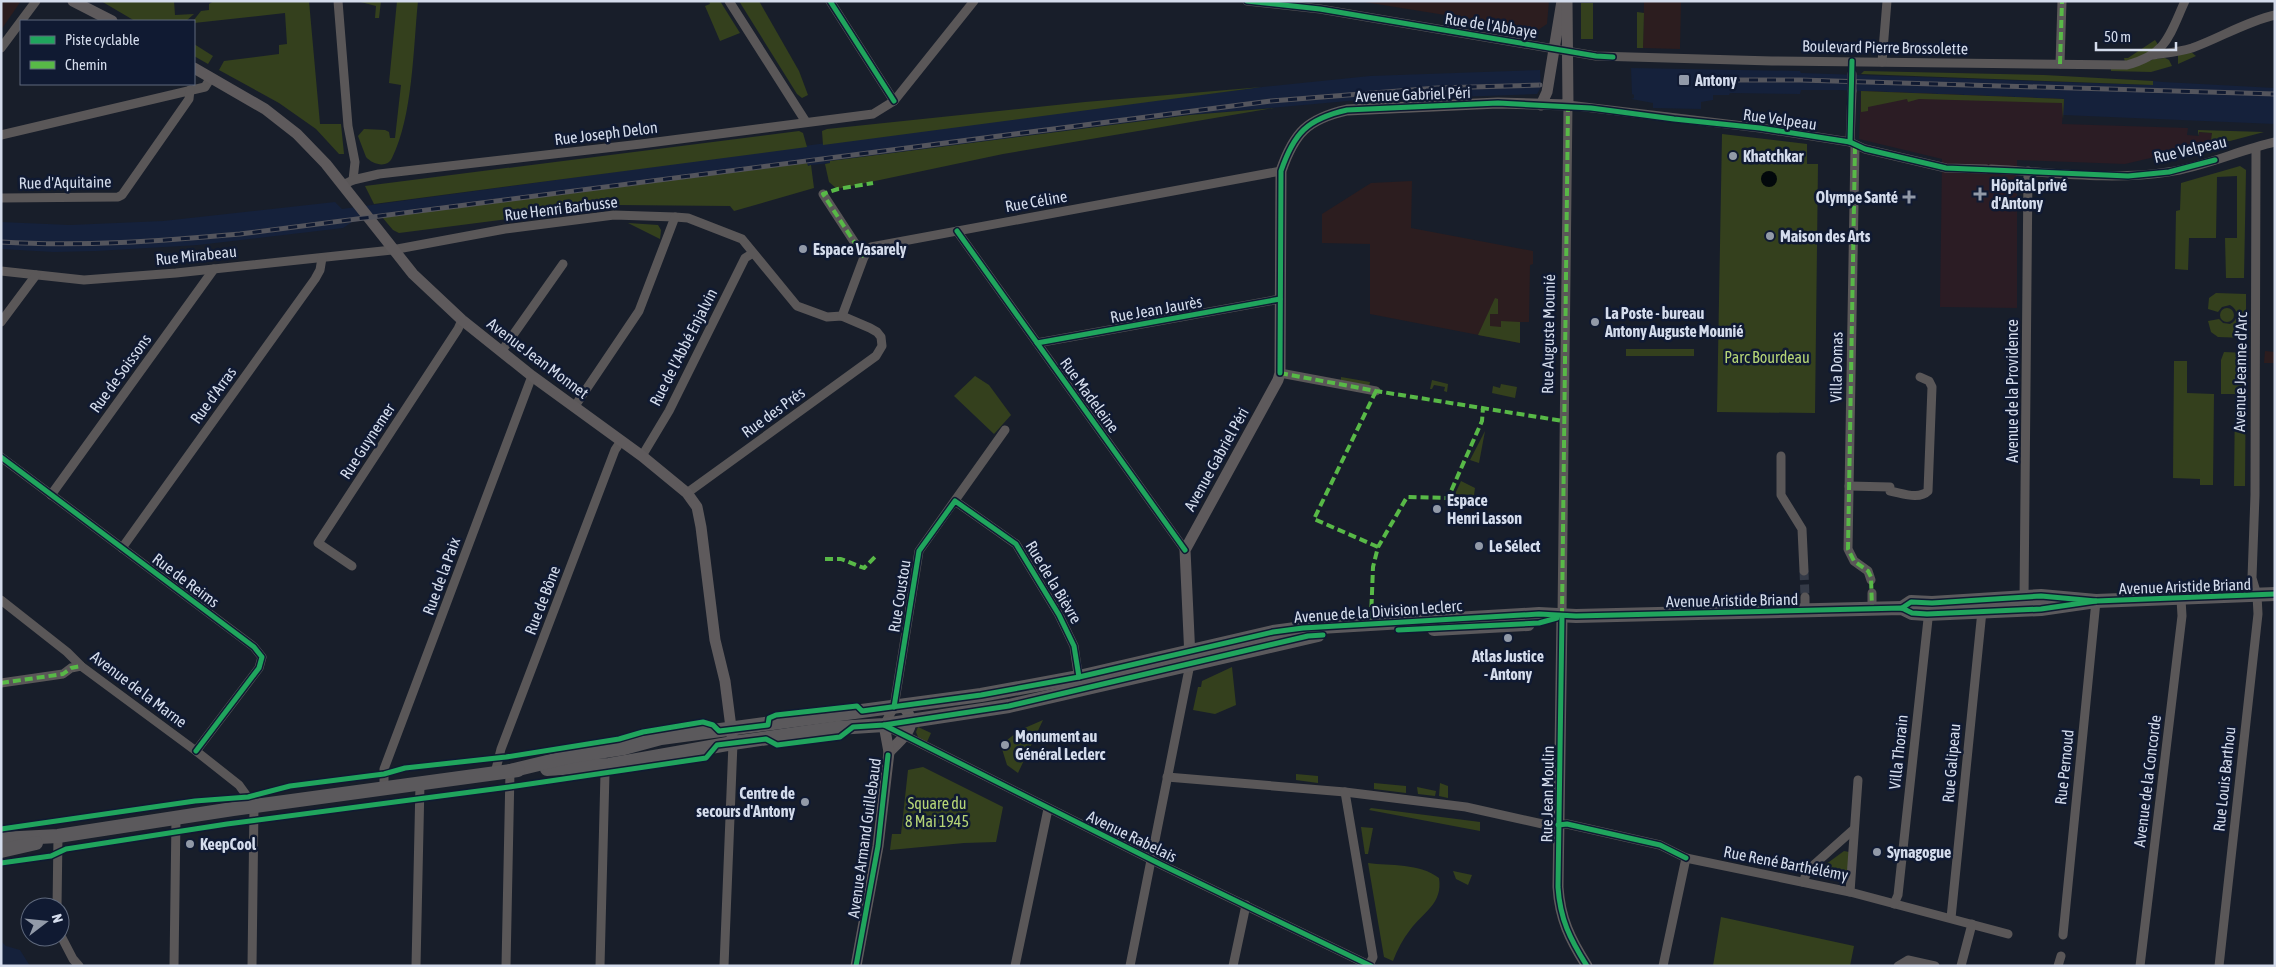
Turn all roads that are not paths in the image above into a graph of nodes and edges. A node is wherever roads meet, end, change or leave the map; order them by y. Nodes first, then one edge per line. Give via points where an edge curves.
1 (36, 1) edge
2 (73, 1) edge
3 (338, 1) edge
4 (729, 1) edge
5 (830, 1) edge
6 (974, 1) edge
7 (1247, 1) edge
8 (1562, 1) edge
9 (1567, 1) edge
10 (1887, 1) edge
11 (2062, 1) edge
12 (2185, 1) edge
13 (1301, 4) edge
14 (2275, 15) edge
15 (22, 20) edge
16 (110, 20) edge
17 (20, 22) edge
18 (1, 48) edge
19 (1553, 48) junction
20 (1568, 51) junction
21 (2153, 55) junction
22 (1852, 61) junction
23 (1882, 62) junction
24 (2060, 64) junction
25 (195, 69) edge
26 (210, 78) junction
27 (190, 90) junction
28 (894, 101) junction
29 (1541, 105) junction
30 (1568, 106) junction
31 (806, 122) junction
32 (1, 134) edge
33 (2275, 142) edge
34 (1853, 144) junction
35 (2256, 148) junction
36 (1281, 171) junction
37 (2028, 171) junction
38 (348, 183) junction
39 (823, 194) dead end
40 (1, 198) edge
41 (675, 217) junction
42 (957, 231) junction
43 (392, 250) junction
44 (753, 253) junction
45 (864, 257) junction
46 (322, 258) junction
47 (563, 264) dead end
48 (214, 269) junction
49 (1, 271) edge
50 (36, 275) junction
51 (1280, 298) junction
52 (842, 316) junction
53 (462, 320) junction
54 (1, 322) edge
55 (1037, 344) junction
56 (501, 352) junction
57 (876, 356) joint
58 (1280, 373) junction
59 (532, 376) junction
60 (1920, 377) dead end
61 (1376, 391) dead end
62 (575, 406) junction
63 (1005, 430) dead end
64 (621, 441) junction
65 (642, 456) junction
66 (1781, 456) dead end
67 (1, 457) edge
68 (1849, 486) junction
69 (687, 493) junction
70 (51, 495) junction
71 (955, 501) junction
72 (122, 548) junction
73 (1184, 550) junction
74 (352, 566) dead end
75 (1804, 571) tunnel mouth
76 (1871, 580) dead end
77 (1872, 593) dead end
78 (2275, 594) edge
79 (2257, 596) junction
80 (1805, 597) tunnel mouth
81 (2181, 599) junction
82 (1, 600) edge
83 (2096, 601) junction
84 (2022, 604) junction
85 (1929, 608) junction
86 (1872, 609) junction
87 (1806, 611) junction
88 (1982, 611) junction
89 (1562, 616) junction
90 (1190, 657) junction
91 (81, 666) junction
92 (1, 683) edge
93 (1080, 684) junction
94 (899, 707) junction
95 (911, 721) junction
96 (884, 725) junction
97 (732, 736) junction
98 (905, 736) junction
99 (196, 750) junction
100 (889, 752) junction
101 (609, 765) junction
102 (510, 771) junction
103 (494, 773) junction
104 (1167, 777) junction
105 (1858, 780) dead end
106 (420, 783) junction
107 (384, 788) junction
108 (1345, 792) junction
109 (254, 806) junction
110 (1048, 809) junction
111 (176, 818) junction
112 (1558, 825) junction
113 (1854, 829) junction
114 (58, 836) junction
115 (1, 839) edge
116 (1, 852) edge
117 (1686, 858) junction
118 (1151, 859) junction
119 (1803, 882) junction
120 (1850, 892) junction
121 (57, 897) edge
122 (1894, 904) junction
123 (1246, 905) junction
124 (1951, 918) junction
125 (1972, 924) junction
126 (2008, 934) dead end
127 (2063, 935) dead end
128 (67, 947) edge
129 (2061, 956) dead end
130 (1370, 965) edge
131 (79, 966) edge
132 (174, 966) edge
133 (252, 966) edge
134 (416, 966) edge
135 (506, 966) edge
136 (600, 966) edge
137 (724, 966) edge
138 (856, 966) edge
139 (1015, 966) edge
140 (1130, 966) edge
141 (1233, 966) edge
142 (1587, 966) edge
143 (1662, 966) edge
144 (1898, 966) edge
145 (1935, 966) edge
146 (1961, 966) edge
147 (2058, 966) edge
148 (2140, 966) edge
149 (2220, 966) edge

1 - 15 street
2 - 16 main road
3 - 38 street via 348,126 355,162
4 - 31 street
5 - 28 street
6 - 28 street
7 - 13 street, Rue de l'Abbaye
8 - 19 main road
9 - 20 main road, Rue Auguste Mounié
10 - 23 street
11 - 24 street
12 - 21 street, Boulevard Pierre Brossolette via 2169,37
13 - 19 street, Rue de l'Abbaye
14 - 21 street via 2252,21 2194,47
17 - 18 street
19 - 20 street, Boulevard Pierre Brossolette
19 - 29 main road via 1547,92
20 - 22 street, Boulevard Pierre Brossolette via 1613,57
20 - 30 main road, Rue Auguste Mounié
21 - 24 street, Boulevard Pierre Brossolette via 2127,65
22 - 23 street, Boulevard Pierre Brossolette
22 - 34 street, Villa Domas, bridge
23 - 24 street, Boulevard Pierre Brossolette
25 - 26 main road, Avenue Jean Monnet
26 - 27 street via 205,87
26 - 38 main road, Avenue Jean Monnet via 265,109 297,134
27 - 32 street
27 - 40 street, Rue d'Aquitaine via 189,99 122,195
28 - 31 street, Rue Joseph Delon via 873,114
29 - 30 main road, Avenue Gabriel Péri
29 - 36 main road, Avenue Gabriel Péri via 1498,104 1331,113 1308,126 1297,137
30 - 34 street, Rue Velpeau via 1760,128
30 - 89 street, Rue Auguste Mounié
31 - 38 street, Rue Joseph Delon via 379,174
33 - 35 street, Rue Velpeau
34 - 37 street, Rue Velpeau via 1946,168
34 - 68 street, Villa Domas
35 - 37 street, Rue Velpeau via 2176,170 2145,174
35 - 79 street, Avenue Jeanne d'Arc via 2252,578
36 - 42 street, Rue Céline
36 - 51 main road, Avenue Gabriel Péri
37 - 84 street, Avenue de la Providence
38 - 43 main road, Avenue Jean Monnet
39 - 45 street
41 - 43 street, Rue Henri Barbusse via 614,214
41 - 44 street, Rue Henri Barbusse via 688,218 742,239
41 - 62 street via 639,311
42 - 45 street, Rue Céline via 871,246
42 - 55 street, Rue Madeleine
43 - 46 street, Rue Mirabeau
43 - 53 main road, Avenue Jean Monnet
44 - 52 street, Rue Henri Barbusse via 797,306 827,317
44 - 65 street, Rue de l'Abbé Enjalvin via 745,258
45 - 52 street
46 - 48 street, Rue Mirabeau
46 - 72 street, Rue d'Arras via 315,279
47 - 56 street
48 - 50 street, Rue Mirabeau via 84,280
48 - 70 street, Rue de Soissons
49 - 50 street, Rue Mirabeau
50 - 54 street
51 - 55 street, Rue Jean Jaurès
51 - 58 main road, Avenue Gabriel Péri
52 - 57 street, Rue Henri Barbusse via 877,332 882,346
53 - 56 main road, Avenue Jean Monnet
53 - 74 street, Rue Guynemer via 318,543
55 - 73 street, Rue Madeleine
56 - 59 main road, Avenue Jean Monnet
57 - 69 street, Rue des Prés
58 - 61 street
58 - 73 main road, Avenue Gabriel Péri
59 - 62 main road, Avenue Jean Monnet
59 - 107 street, Rue de la Paix via 384,769
60 - 68 street via 1929,381 1932,387 1928,491 1918,496 1890,491 1890,487
62 - 64 main road, Avenue Jean Monnet
63 - 71 street, Rue Coustou
64 - 65 main road, Avenue Jean Monnet
64 - 103 street, Rue de Bône via 593,506
65 - 69 main road, Avenue Jean Monnet
66 - 75 street via 1781,495 1802,529
67 - 70 street, Rue de Reims
68 - 76 street, Villa Domas via 1848,549 1854,561 1868,571
69 - 97 main road, Avenue Jean Monnet via 697,507 701,527 715,640 725,681
70 - 72 street, Rue de Reims
71 - 93 street, Rue de la Bièvre via 1016,544 1074,646
71 - 94 street, Rue Coustou via 919,551
72 - 99 street, Rue de Reims via 254,646 262,657 259,668
73 - 90 main road
77 - 86 street
78 - 79 main road, Avenue Aristide Briand
79 - 81 main road, Avenue Aristide Briand
79 - 149 street, Rue Louis Barthou via 2258,614
80 - 87 street
81 - 83 main road, Avenue Aristide Briand
81 - 148 street, Avenue de la Concorde via 2182,616
82 - 91 street, Avenue de la Marne
83 - 84 main road, Avenue Aristide Briand via 2041,596
83 - 127 street, Rue Pernoud
84 - 85 main road, Avenue Aristide Briand
84 - 88 main road, Avenue Aristide Briand
85 - 86 main road, Avenue Aristide Briand via 1911,602 1902,608
85 - 88 main road, Avenue Aristide Briand
85 - 122 street, Villa Thorain via 1898,895
86 - 87 main road, Avenue Aristide Briand
87 - 89 main road, Avenue Aristide Briand
88 - 124 street, Rue Galipeau
89 - 90 main road, Avenue de la Division Leclerc via 1539,614 1303,628
89 - 112 main road, Rue Jean Moulin
90 - 93 main road, Avenue de la Division Leclerc
90 - 104 street
91 - 92 street via 63,674
91 - 99 street, Avenue de la Marne
93 - 94 main road, Avenue de la Division Leclerc
93 - 95 main road, Avenue de la Division Leclerc via 1009,706
94 - 95 main road via 910,715
94 - 96 street, Rue Coustou
94 - 97 main road, Avenue de la Division Leclerc
95 - 96 main road, Avenue de la Division Leclerc
95 - 98 main road, Avenue Armand Guillebaud
96 - 97 main road, Avenue de la Division Leclerc
96 - 98 street, Avenue Rabelais
96 - 100 main road, Avenue Armand Guillebaud
97 - 101 main road, Avenue de la Division Leclerc
97 - 102 main road, Avenue de la Division Leclerc via 661,738
97 - 137 street
98 - 100 main road, Avenue Armand Guillebaud
98 - 110 street, Avenue Rabelais
99 - 109 street, Avenue de la Marne via 239,785
100 - 138 main road, Avenue Armand Guillebaud via 878,846
101 - 102 main road, Avenue de la Division Leclerc
101 - 136 street via 605,773
102 - 103 main road, Avenue de la Division Leclerc
102 - 135 street
103 - 106 main road, Avenue de la Division Leclerc
104 - 108 street, Rue René Barthélémy
104 - 118 street
105 - 113 street
106 - 107 main road, Avenue de la Division Leclerc
106 - 134 street
107 - 109 main road, Avenue de la Division Leclerc
108 - 112 street, Rue René Barthélémy via 1466,807
108 - 130 street via 1373,957
109 - 111 main road, Avenue de la Division Leclerc
109 - 133 street
110 - 118 street, Avenue Rabelais
110 - 139 street
111 - 114 main road, Avenue de la Division Leclerc
111 - 132 street
112 - 117 street, Rue René Barthélémy via 1567,824 1660,845
112 - 142 main road, Rue Jean Moulin via 1559,906 1570,939
113 - 119 street via 1808,870
113 - 120 street
114 - 115 main road, Avenue de la Division Leclerc
114 - 116 main road, Avenue de la Division Leclerc
114 - 121 street
117 - 119 street, Rue René Barthélémy
117 - 143 street
118 - 123 street, Avenue Rabelais
118 - 140 street
119 - 120 street, Rue René Barthélémy
120 - 122 street, Rue René Barthélémy
122 - 124 street, Rue René Barthélémy
123 - 130 street, Avenue Rabelais
123 - 141 street
124 - 125 street, Rue René Barthélémy
125 - 126 street, Rue René Barthélémy
125 - 146 street
128 - 131 street
129 - 147 street
144 - 145 street via 1908,960

